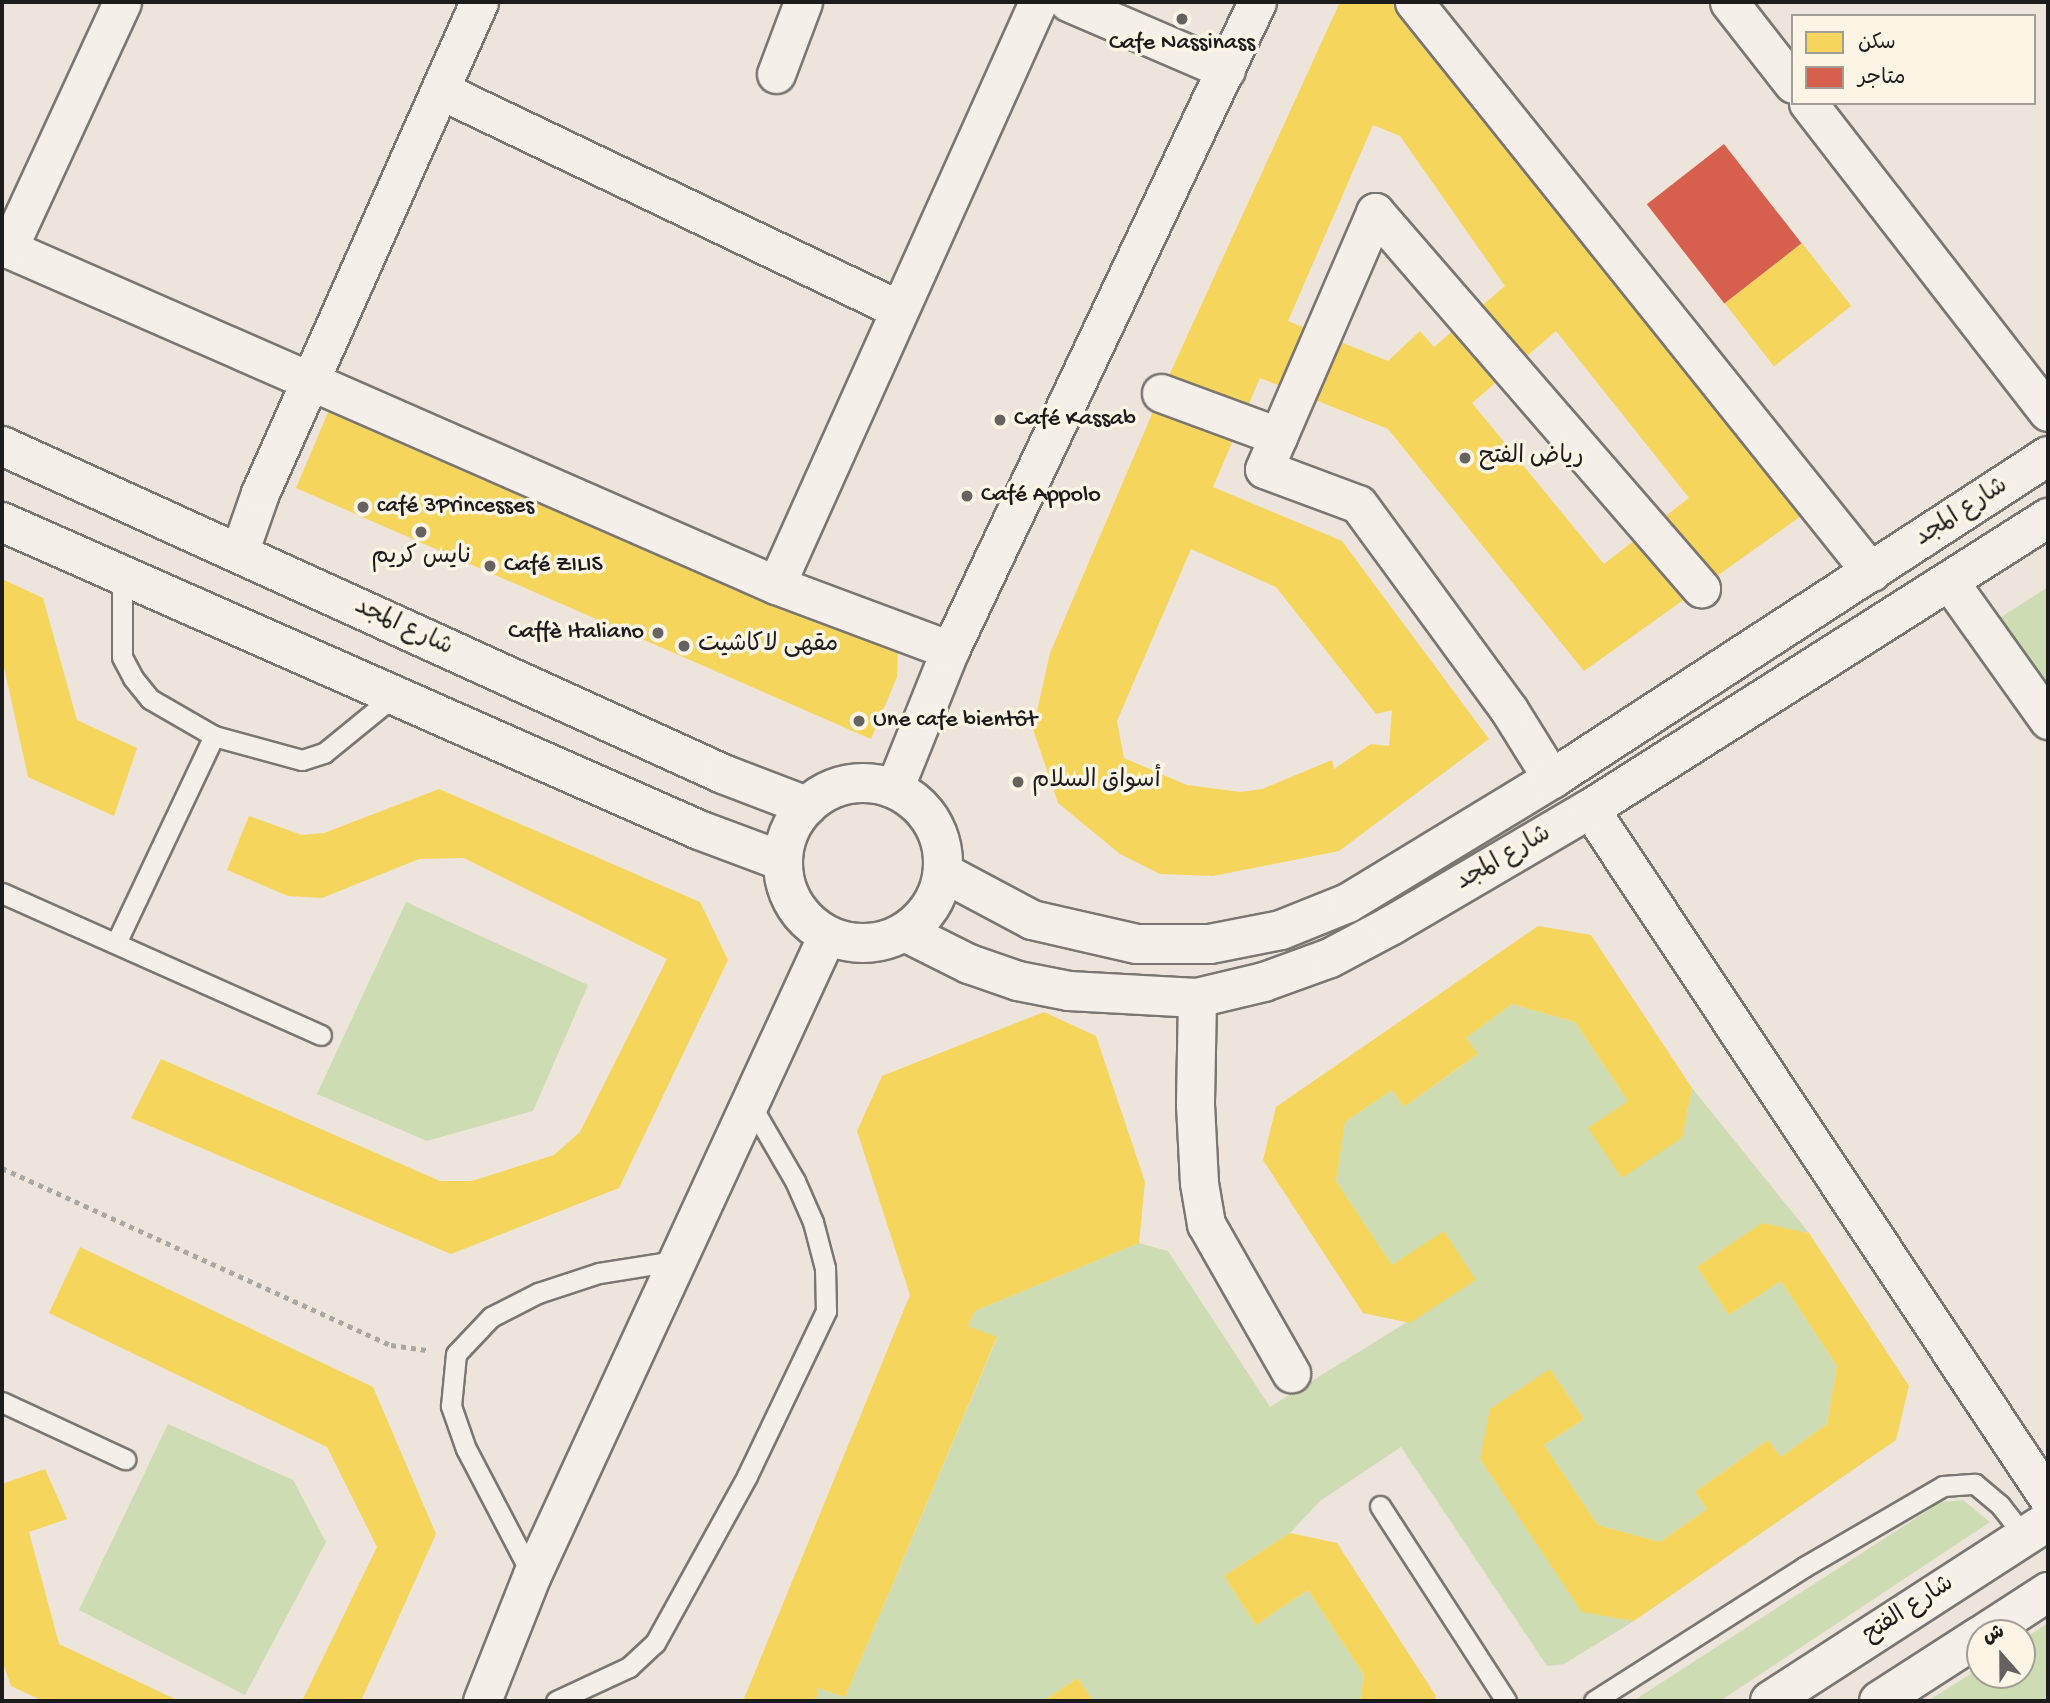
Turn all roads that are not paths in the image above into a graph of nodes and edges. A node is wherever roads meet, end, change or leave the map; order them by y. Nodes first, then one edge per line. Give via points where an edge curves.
1 (122, 2) edge
2 (479, 2) edge
3 (803, 2) edge
4 (1038, 2) edge
5 (1068, 2) edge
6 (1257, 2) edge
7 (1414, 2) edge
8 (1728, 2) edge
9 (1226, 70) junction
10 (775, 74) dead end
11 (1791, 81) edge
12 (442, 91) junction
13 (1810, 105) edge
14 (5, 247) edge
15 (898, 309) junction
16 (309, 382) junction
17 (1161, 393) dead end
18 (2048, 412) edge
19 (1278, 436) junction
20 (2, 446) edge
21 (2048, 456) edge
22 (2048, 518) edge
23 (2, 522) edge
24 (239, 553) junction
25 (1871, 572) junction
26 (122, 576) junction
27 (1949, 580) junction
28 (776, 585) junction
29 (1701, 588) dead end
30 (950, 650) junction
31 (394, 696) junction
32 (2048, 720) edge
33 (214, 736) junction
34 (1552, 779) junction
35 (894, 789) junction
36 (807, 806) junction
37 (1590, 809) junction
38 (782, 861) junction
39 (944, 873) junction
40 (2, 893) edge
41 (905, 932) junction
42 (827, 935) junction
43 (116, 943) junction
44 (1197, 998) junction
45 (321, 1035) dead end
46 (749, 1101) junction
47 (680, 1260) junction
48 (1291, 1373) dead end
49 (2, 1402) edge
50 (125, 1459) dead end
51 (2048, 1498) edge
52 (1380, 1506) dead end
53 (2036, 1529) edge
54 (532, 1575) junction
55 (2048, 1592) edge
56 (2007, 1619) edge
57 (1966, 1645) edge
58 (489, 1700) edge
59 (556, 1701) edge
60 (1506, 1701) edge
61 (1594, 1701) edge
62 (1770, 1701) edge
63 (1880, 1701) edge

1 - 14 street
2 - 12 street
3 - 10 street
4 - 15 street
5 - 9 street
6 - 9 street
7 - 25 street
8 - 11 street
9 - 30 street
12 - 15 street
12 - 16 street
13 - 18 street
14 - 16 street
15 - 28 street
16 - 24 street
16 - 28 street
17 - 19 street
19 - 29 street via 1375,212
19 - 34 street via 1264,469 1358,504 1508,710
20 - 24 main road, شارع المجد
21 - 25 main road, شارع المجد
22 - 27 main road, شارع المجد
23 - 26 main road
24 - 36 main road, شارع المجد via 723,774
25 - 34 main road, شارع المجد
26 - 31 main road
26 - 33 lane via 122,657 133,678 150,699
27 - 32 street
27 - 37 main road, شارع المجد
28 - 30 street
30 - 35 street
31 - 33 lane via 324,753 302,760
31 - 38 main road via 698,830
33 - 43 lane
34 - 39 main road, شارع المجد via 1348,903 1281,930 1210,944 1137,944 1066,931 999,905
35 - 36 main road via 863,783 841,785
35 - 39 main road via 916,802 933,822 943,847
36 - 38 main road via 794,822
37 - 44 main road, شارع المجد via 1330,958 1264,982
37 - 51 street
38 - 42 main road via 787,891 803,917
39 - 41 main road via 937,897
40 - 43 lane
41 - 42 main road via 880,942 853,943
41 - 44 main road, شارع المجد via 969,964 1018,981 1094,994
42 - 46 street
43 - 45 lane
44 - 48 street via 1195,1104 1206,1224
46 - 47 street
46 - 59 lane via 813,1222 824,1268 826,1311 747,1476 655,1643 629,1667
47 - 54 street
47 - 54 lane via 599,1273 538,1293 491,1317 456,1354 451,1406 466,1450
49 - 50 lane
52 - 60 lane
53 - 61 lane via 1975,1484 1942,1486 1804,1567
53 - 62 main road, شارع الفتح
54 - 58 street
55 - 56 main road
57 - 63 main road

